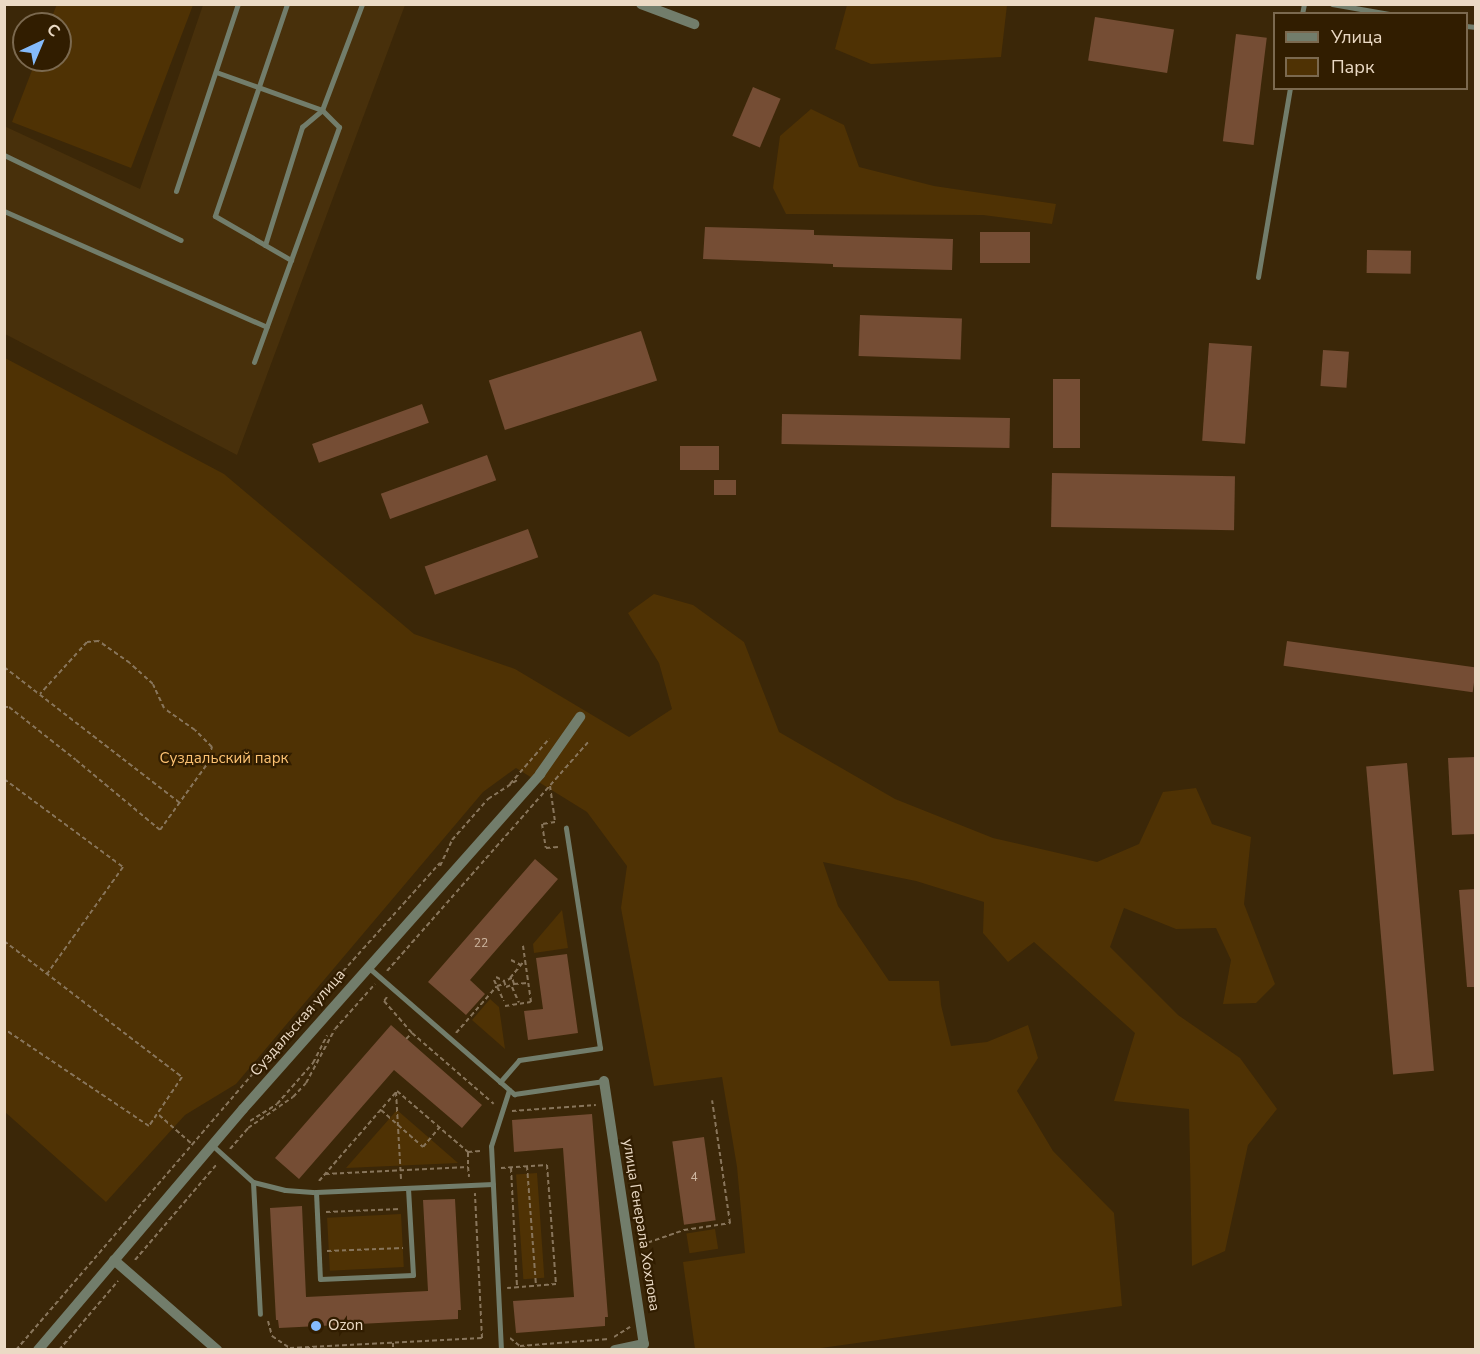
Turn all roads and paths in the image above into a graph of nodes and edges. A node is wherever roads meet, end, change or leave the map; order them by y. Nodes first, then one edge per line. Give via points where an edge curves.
1 (238, 4) edge
2 (287, 4) edge
3 (362, 4) edge
4 (641, 4) edge
5 (1332, 4) edge
6 (1378, 12) edge
7 (694, 24) dead end
8 (216, 72) junction
9 (259, 88) junction
10 (1290, 90) edge
11 (322, 110) junction
12 (4, 155) edge
13 (176, 190) dead end
14 (4, 211) edge
15 (181, 240) dead end
16 (265, 245) junction
17 (291, 260) junction
18 (1258, 277) dead end
19 (267, 327) junction
20 (254, 362) dead end
21 (4, 667) edge
22 (40, 694) junction
23 (4, 707) edge
24 (580, 717) dead end
25 (551, 741) dead end
26 (588, 742) dead end
27 (4, 778) edge
28 (549, 780) dead end
29 (508, 786) dead end
30 (550, 786) junction
31 (181, 804) junction
32 (567, 828) dead end
33 (562, 856) dead end
34 (443, 859) dead end
35 (4, 941) edge
36 (523, 946) dead end
37 (511, 960) dead end
38 (525, 960) junction
39 (520, 965) junction
40 (368, 967) junction
41 (47, 974) junction
42 (381, 978) junction
43 (510, 978) junction
44 (504, 982) junction
45 (528, 983) junction
46 (513, 985) junction
47 (497, 986) junction
48 (387, 997) dead end
49 (504, 1001) dead end
50 (519, 1004) junction
51 (505, 1005) dead end
52 (4, 1029) edge
53 (412, 1033) junction
54 (406, 1039) dead end
55 (451, 1039) junction
56 (604, 1081) joint
57 (500, 1082) junction
58 (509, 1089) junction
59 (396, 1092) junction
60 (712, 1100) dead end
61 (608, 1104) junction
62 (381, 1110) junction
63 (502, 1112) junction
64 (159, 1115) junction
65 (398, 1125) junction
66 (439, 1128) junction
67 (192, 1144) junction
68 (212, 1144) junction
69 (225, 1148) dead end
70 (491, 1150) junction
71 (468, 1152) junction
72 (226, 1153) junction
73 (204, 1155) junction
74 (235, 1156) dead end
75 (527, 1166) junction
76 (468, 1167) junction
77 (511, 1168) junction
78 (492, 1169) junction
79 (400, 1170) junction
80 (325, 1174) junction
81 (253, 1182) junction
82 (318, 1182) dead end
83 (493, 1184) junction
84 (472, 1185) junction
85 (401, 1188) junction
86 (408, 1188) junction
87 (316, 1192) junction
88 (410, 1208) junction
89 (317, 1213) junction
90 (412, 1247) junction
91 (630, 1249) junction
92 (319, 1252) junction
93 (114, 1260) junction
94 (126, 1270) junction
95 (536, 1286) junction
96 (517, 1287) junction
97 (498, 1289) junction
98 (260, 1314) joint
99 (633, 1324) dead end
100 (508, 1336) dead end
101 (393, 1343) junction
102 (16, 1350) edge
103 (38, 1350) edge
104 (59, 1350) edge
105 (217, 1350) edge
106 (393, 1350) edge
107 (501, 1350) edge
108 (615, 1350) edge

1 - 8 lane
2 - 9 lane
3 - 11 lane
4 - 7 street
5 - 6 lane
8 - 9 lane
8 - 13 lane
9 - 11 lane
9 - 16 lane via 215,216
10 - 18 lane
11 - 16 lane via 302,127
11 - 17 lane via 339,127
12 - 15 lane
14 - 19 lane
16 - 17 lane
17 - 19 lane
19 - 20 lane
21 - 22 path
22 - 31 path
22 - 31 path via 87,642 98,641 130,663 153,684 164,708 212,747 207,764
23 - 31 path via 160,830
24 - 40 street, Суздальская улица via 540,774
25 - 29 path via 547,738
26 - 30 path
27 - 41 path via 123,867
28 - 30 path
30 - 33 path via 555,822 542,824 546,848 560,846
30 - 42 path
32 - 57 lane via 600,1048 519,1060
34 - 67 path
35 - 41 path
36 - 38 path
37 - 39 path
38 - 39 path
38 - 45 path
39 - 43 path
40 - 42 lane
40 - 68 street, Суздальская улица
41 - 64 path via 182,1077
42 - 55 lane
42 - 72 path via 335,1029 306,1083 293,1097 248,1128
43 - 44 path
43 - 46 path
44 - 46 path
44 - 47 path
44 - 47 path via 495,978
45 - 46 path
45 - 50 path via 531,1002
46 - 50 path
47 - 49 path
47 - 55 path
48 - 53 path via 384,1001
50 - 51 path
52 - 64 path via 149,1126
53 - 54 path
53 - 63 path
55 - 57 lane
56 - 58 lane via 514,1094
56 - 61 street, улица Генерала Хохлова
57 - 58 lane
58 - 63 lane
59 - 62 path
59 - 65 path
59 - 66 path
60 - 91 path via 730,1223 684,1230
61 - 63 path
61 - 91 street, улица Генерала Хохлова
62 - 65 path
62 - 80 path
63 - 70 lane
64 - 67 path
65 - 66 path via 423,1147
65 - 79 path
66 - 71 path
67 - 73 path
67 - 102 path
68 - 72 lane
68 - 73 street, Суздальская улица
69 - 72 path
70 - 71 path
70 - 78 lane
71 - 76 path
72 - 74 path
72 - 81 lane
72 - 94 path
73 - 93 street, Суздальская улица
75 - 77 path
75 - 95 path
75 - 95 path via 547,1165 555,1260 556,1284
76 - 79 path
76 - 84 path
77 - 78 path
77 - 96 path
78 - 83 lane
79 - 80 path
79 - 85 path
80 - 82 path
81 - 87 lane
81 - 98 lane
83 - 84 lane
83 - 97 lane
84 - 86 lane
84 - 101 path via 482,1338
85 - 86 lane
85 - 87 lane
86 - 88 lane
87 - 89 lane
88 - 89 path
88 - 90 lane
89 - 92 lane
90 - 92 path
90 - 92 lane via 413,1275 320,1279
91 - 108 street, улица Генерала Хохлова via 644,1344
93 - 94 street
93 - 103 street, Суздальская улица
94 - 104 path
94 - 105 street
95 - 96 path
96 - 97 path
97 - 107 lane
98 - 101 path via 267,1313 272,1336 290,1348
99 - 100 path via 610,1339 520,1346
101 - 106 path

